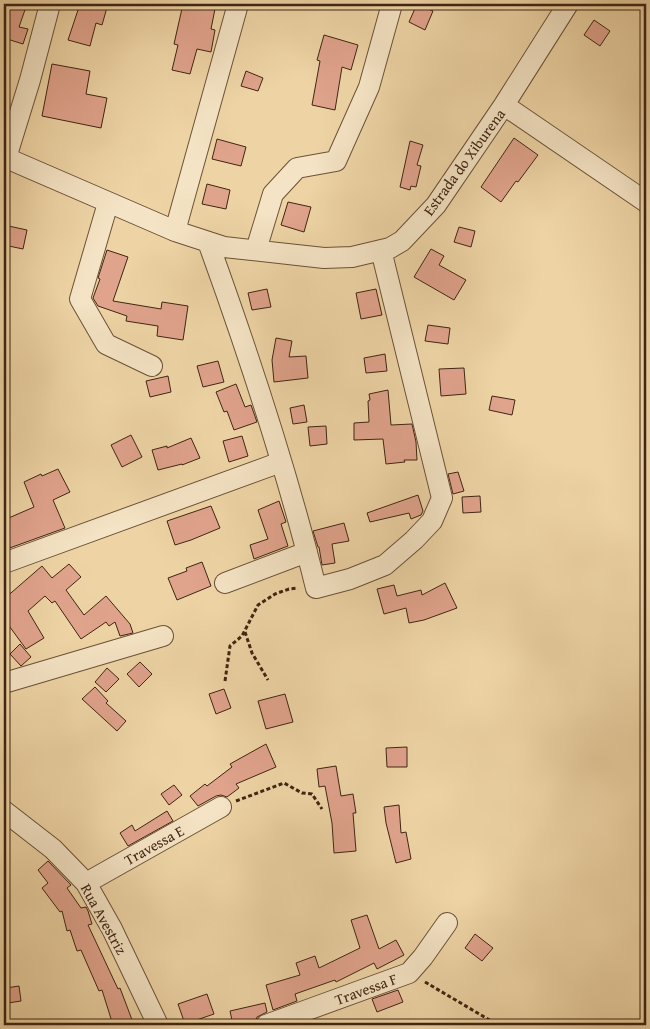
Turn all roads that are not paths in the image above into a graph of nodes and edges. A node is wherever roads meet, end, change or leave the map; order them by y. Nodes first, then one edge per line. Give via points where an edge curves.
1 (50, 4) edge
2 (238, 4) edge
3 (392, 4) edge
4 (568, 4) edge
5 (504, 105) junction
6 (5, 158) edge
7 (646, 202) edge
8 (108, 204) junction
9 (176, 231) junction
10 (208, 242) junction
11 (256, 250) junction
12 (381, 250) junction
13 (152, 366) dead end
14 (282, 462) junction
15 (307, 552) junction
16 (4, 563) edge
17 (225, 583) dead end
18 (163, 636) dead end
19 (4, 683) edge
20 (221, 807) road end
21 (4, 811) edge
22 (86, 883) junction
23 (446, 923) dead end
24 (158, 1025) edge
25 (266, 1025) edge

1 - 6 street
2 - 9 street
3 - 11 street via 369,87 336,160 297,168 273,194
4 - 5 street, Estrada do Xiburena
5 - 7 street
5 - 12 street, Estrada do Xiburena via 436,205 402,241
6 - 8 street, Estrada do Xiburena
8 - 9 street, Estrada do Xiburena
8 - 13 street via 80,299 106,344
9 - 10 street, Estrada do Xiburena
10 - 11 street, Estrada do Xiburena
10 - 14 street
11 - 12 street, Estrada do Xiburena via 324,258 352,257
12 - 15 street via 442,498 432,521 414,540 385,565 350,580 316,588
14 - 15 street
14 - 16 street
15 - 17 street
18 - 19 street
20 - 22 street, Travessa E
21 - 22 street, Rua Avestriz via 53,849
22 - 24 street, Rua Avestriz
23 - 25 street, Travessa F via 409,973

